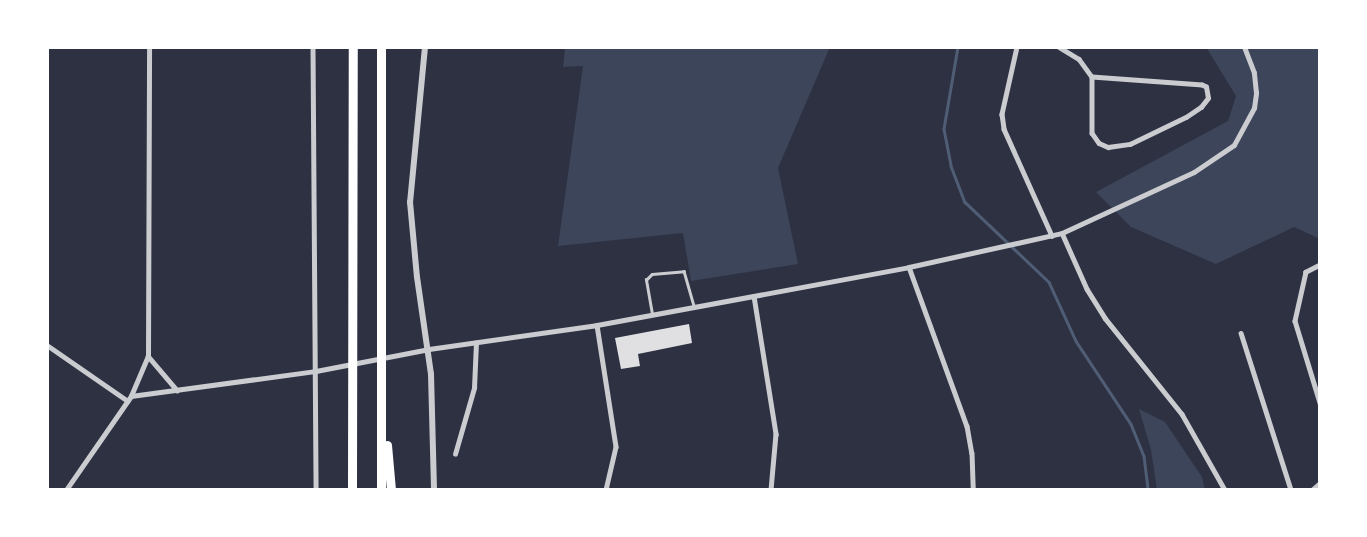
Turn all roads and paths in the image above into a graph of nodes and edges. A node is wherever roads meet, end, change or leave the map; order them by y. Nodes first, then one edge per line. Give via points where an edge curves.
1 (149, 47) edge
2 (313, 47) edge
3 (353, 47) edge
4 (382, 47) edge
5 (425, 47) edge
6 (1017, 47) edge
7 (1059, 47) edge
8 (1244, 47) edge
9 (1092, 77) junction
10 (1062, 233) junction
11 (1052, 236) junction
12 (1320, 265) edge
13 (909, 267) junction
14 (754, 296) junction
15 (694, 306) junction
16 (652, 314) junction
17 (597, 325) junction
18 (1241, 333) dead end
19 (476, 343) junction
20 (47, 345) edge
21 (429, 349) junction
22 (148, 356) junction
23 (316, 371) junction
24 (177, 390) junction
25 (129, 398) junction
26 (382, 401) junction
27 (1320, 403) edge
28 (455, 454) dead end
29 (1320, 483) edge
30 (66, 490) edge
31 (316, 490) edge
32 (352, 490) edge
33 (381, 490) edge
34 (391, 490) edge
35 (435, 490) edge
36 (606, 490) edge
37 (771, 490) edge
38 (973, 490) edge
39 (1225, 490) edge
40 (1291, 490) edge
41 (1312, 490) edge

1 - 22 street
2 - 23 street
3 - 32 highway
4 - 26 highway
5 - 21 street via 410,202
6 - 11 street via 1002,114 1004,128
7 - 9 street via 1079,59
8 - 10 street via 1255,73 1256,93 1254,108 1234,145 1194,172
9 - 9 street via 1202,85 1208,98 1175,122 1130,144 1108,147 1092,133
10 - 11 street
10 - 39 street via 1087,289 1182,414
11 - 13 street
12 - 27 street via 1306,272 1296,321
13 - 14 street
13 - 38 street via 967,426
14 - 15 street
14 - 37 street via 776,434
15 - 16 street
15 - 16 lane via 684,271 652,274 646,280
16 - 17 street
17 - 19 street
17 - 36 street via 616,447
18 - 40 street
19 - 21 street
19 - 28 street via 474,388
20 - 25 street
21 - 23 street
21 - 35 street
22 - 24 street
22 - 25 street
23 - 24 street
23 - 31 street
24 - 25 street
25 - 30 street
26 - 33 highway
26 - 34 highway
29 - 41 street

